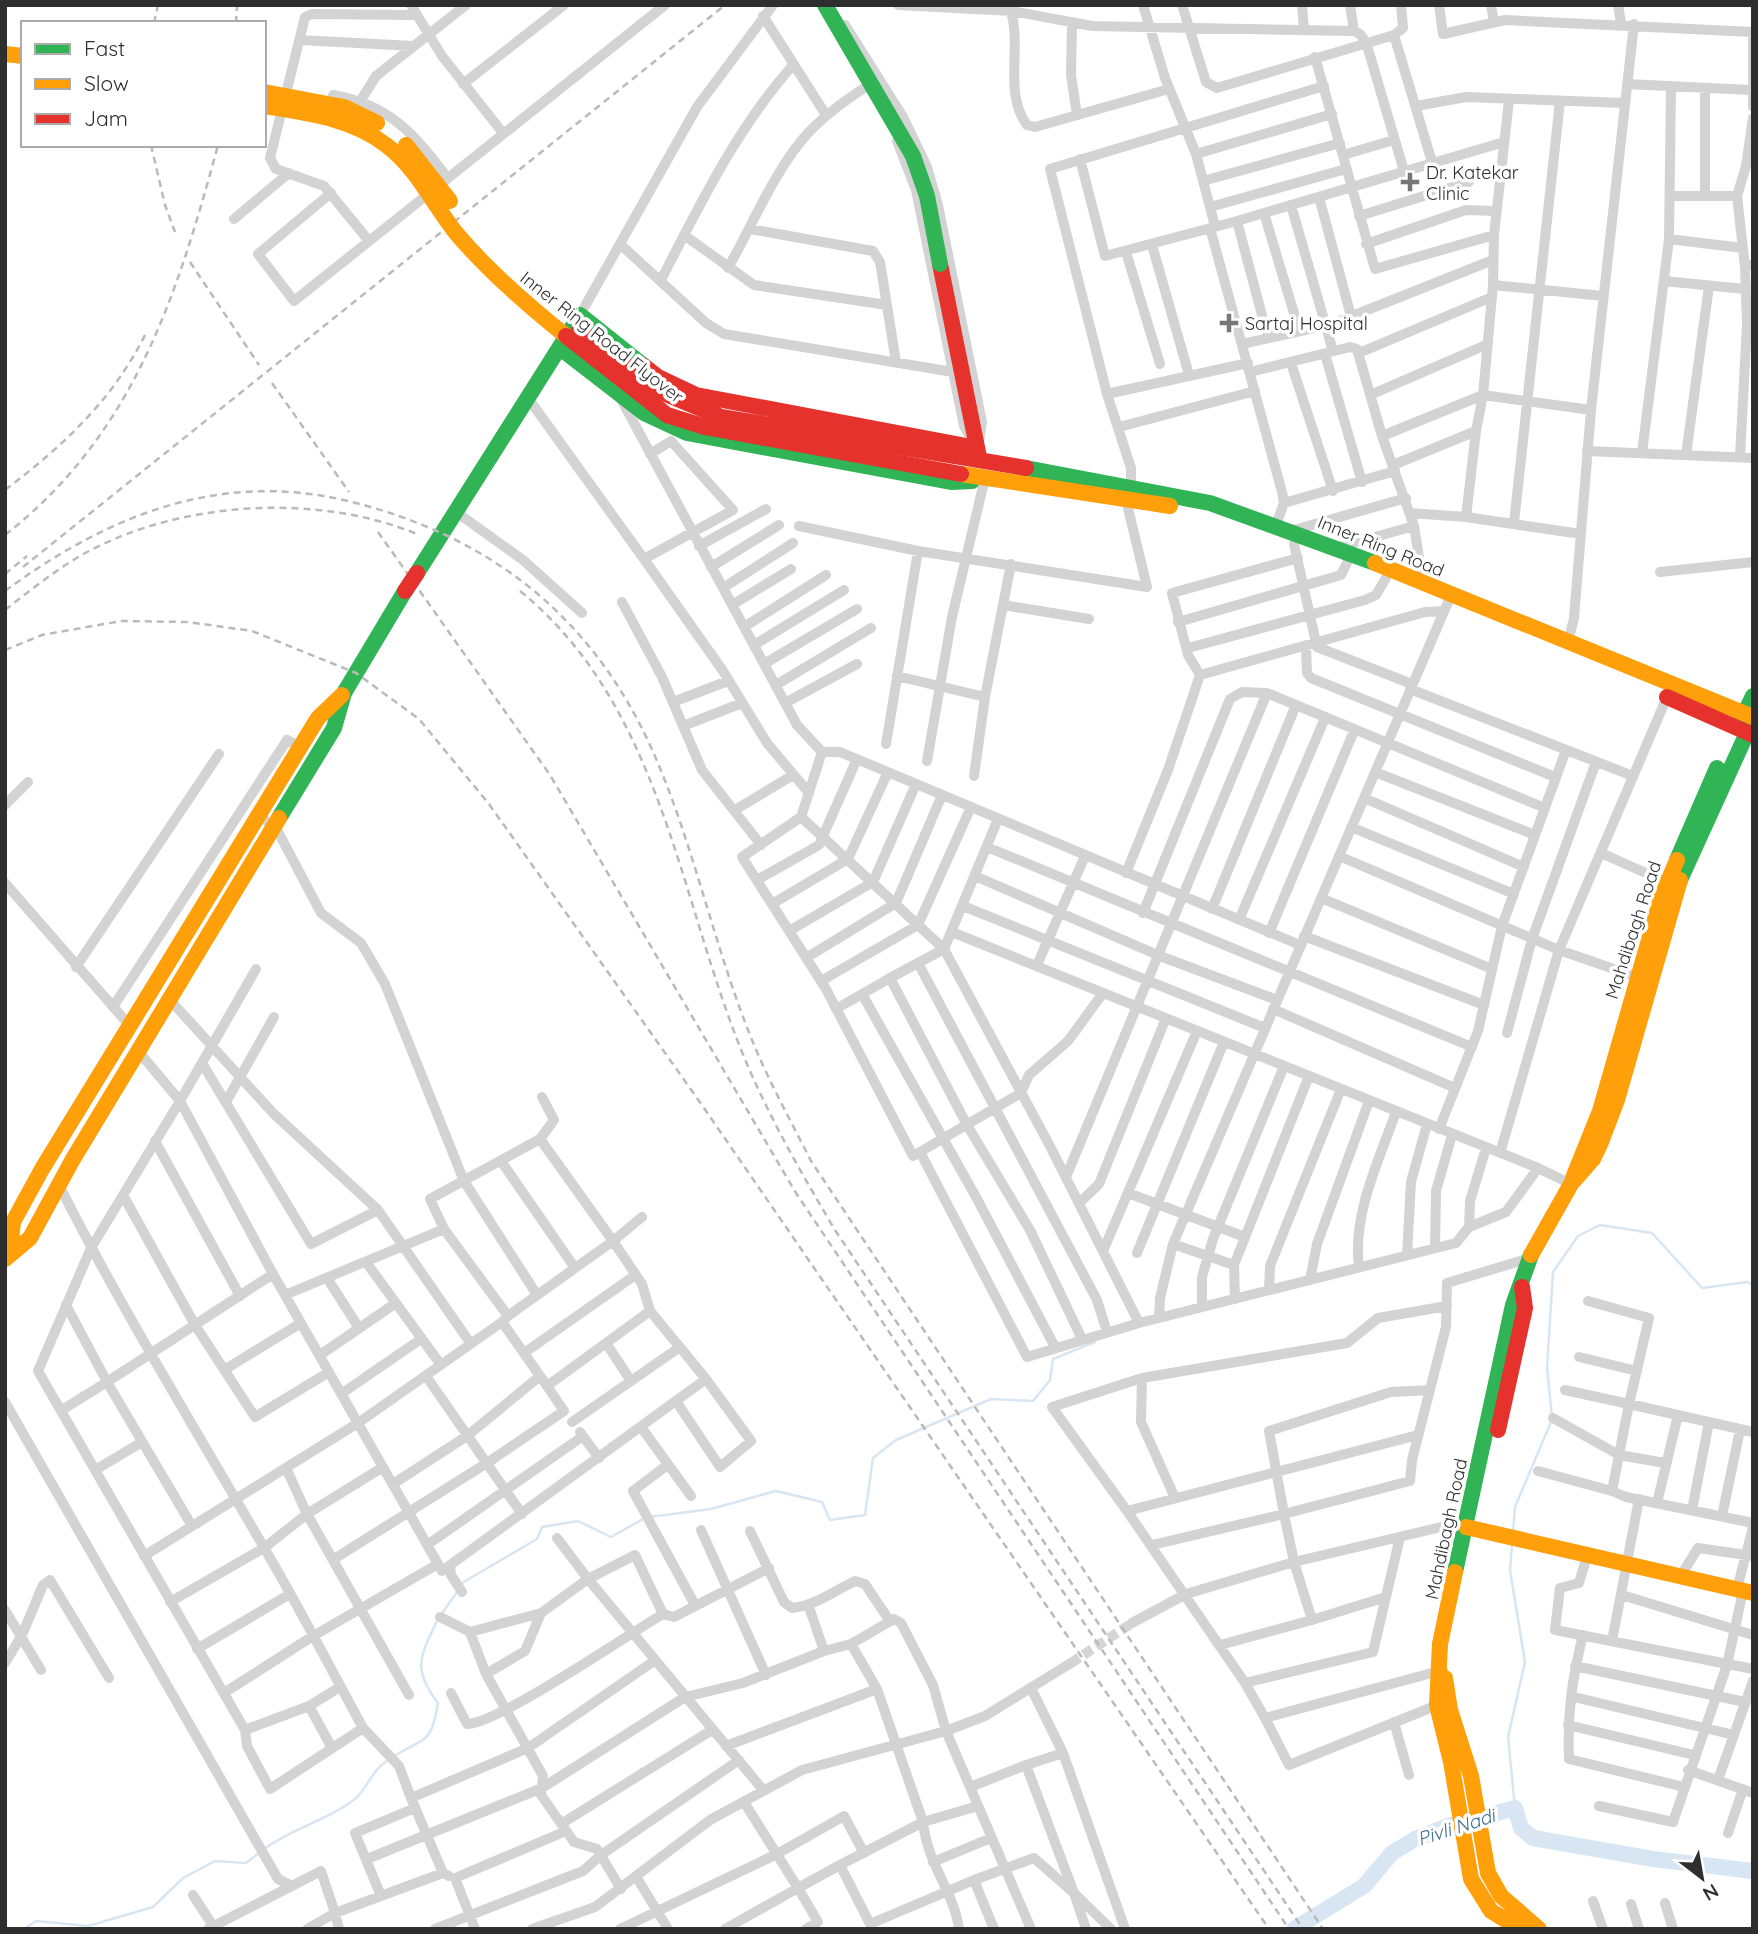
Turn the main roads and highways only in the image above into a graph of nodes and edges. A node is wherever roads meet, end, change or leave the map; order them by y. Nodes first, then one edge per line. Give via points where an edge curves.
1 (826, 6) edge
2 (266, 92) edge
3 (266, 106) edge
4 (560, 348) junction
5 (974, 465) junction
6 (1128, 493) junction
7 (1289, 540) junction
8 (1448, 603) junction
9 (344, 693) junction
10 (1753, 696) edge
11 (1748, 725) edge
12 (1643, 979) junction
13 (7, 1255) edge
14 (1476, 1529) junction
15 (1744, 1591) edge
16 (1463, 1779) junction
17 (1520, 1929) edge
18 (1539, 1929) edge

1 - 5 main road, bridge via 913,156 927,196
2 - 5 main road, Inner Ring Road Flyover, bridge via 344,107 393,132 483,246 518,281 669,400 721,417
3 - 5 main road, Inner Ring Road Flyover, bridge via 321,116 365,130 384,142 401,157 484,266 667,415 705,427
4 - 5 main road via 664,425 713,440 951,482
4 - 5 main road via 580,315 659,377 696,395
4 - 9 main road, bridge
5 - 6 main road, Inner Ring Road
6 - 7 main road, Inner Ring Road
6 - 7 main road, Inner Ring Road via 1210,503
7 - 8 main road, Inner Ring Road
7 - 8 main road, Inner Ring Road via 1337,548 1423,583
8 - 11 main road, Inner Ring Road via 1667,697
8 - 11 main road, Inner Ring Road via 1568,643
9 - 13 main road via 318,718 17,1213
9 - 13 main road via 334,728 30,1238
10 - 11 main road, Mahdibagh Road
11 - 12 main road, Mahdibagh Road via 1685,867
11 - 12 main road, Mahdibagh Road via 1666,882
12 - 14 main road, Mahdibagh Road via 1609,1121 1593,1159 1571,1184 1530,1258 1513,1305
14 - 15 main road
14 - 16 main road, Mahdibagh Road via 1441,1670 1442,1703
16 - 17 main road via 1468,1865 1482,1900 1501,1919
16 - 18 main road via 1493,1884

